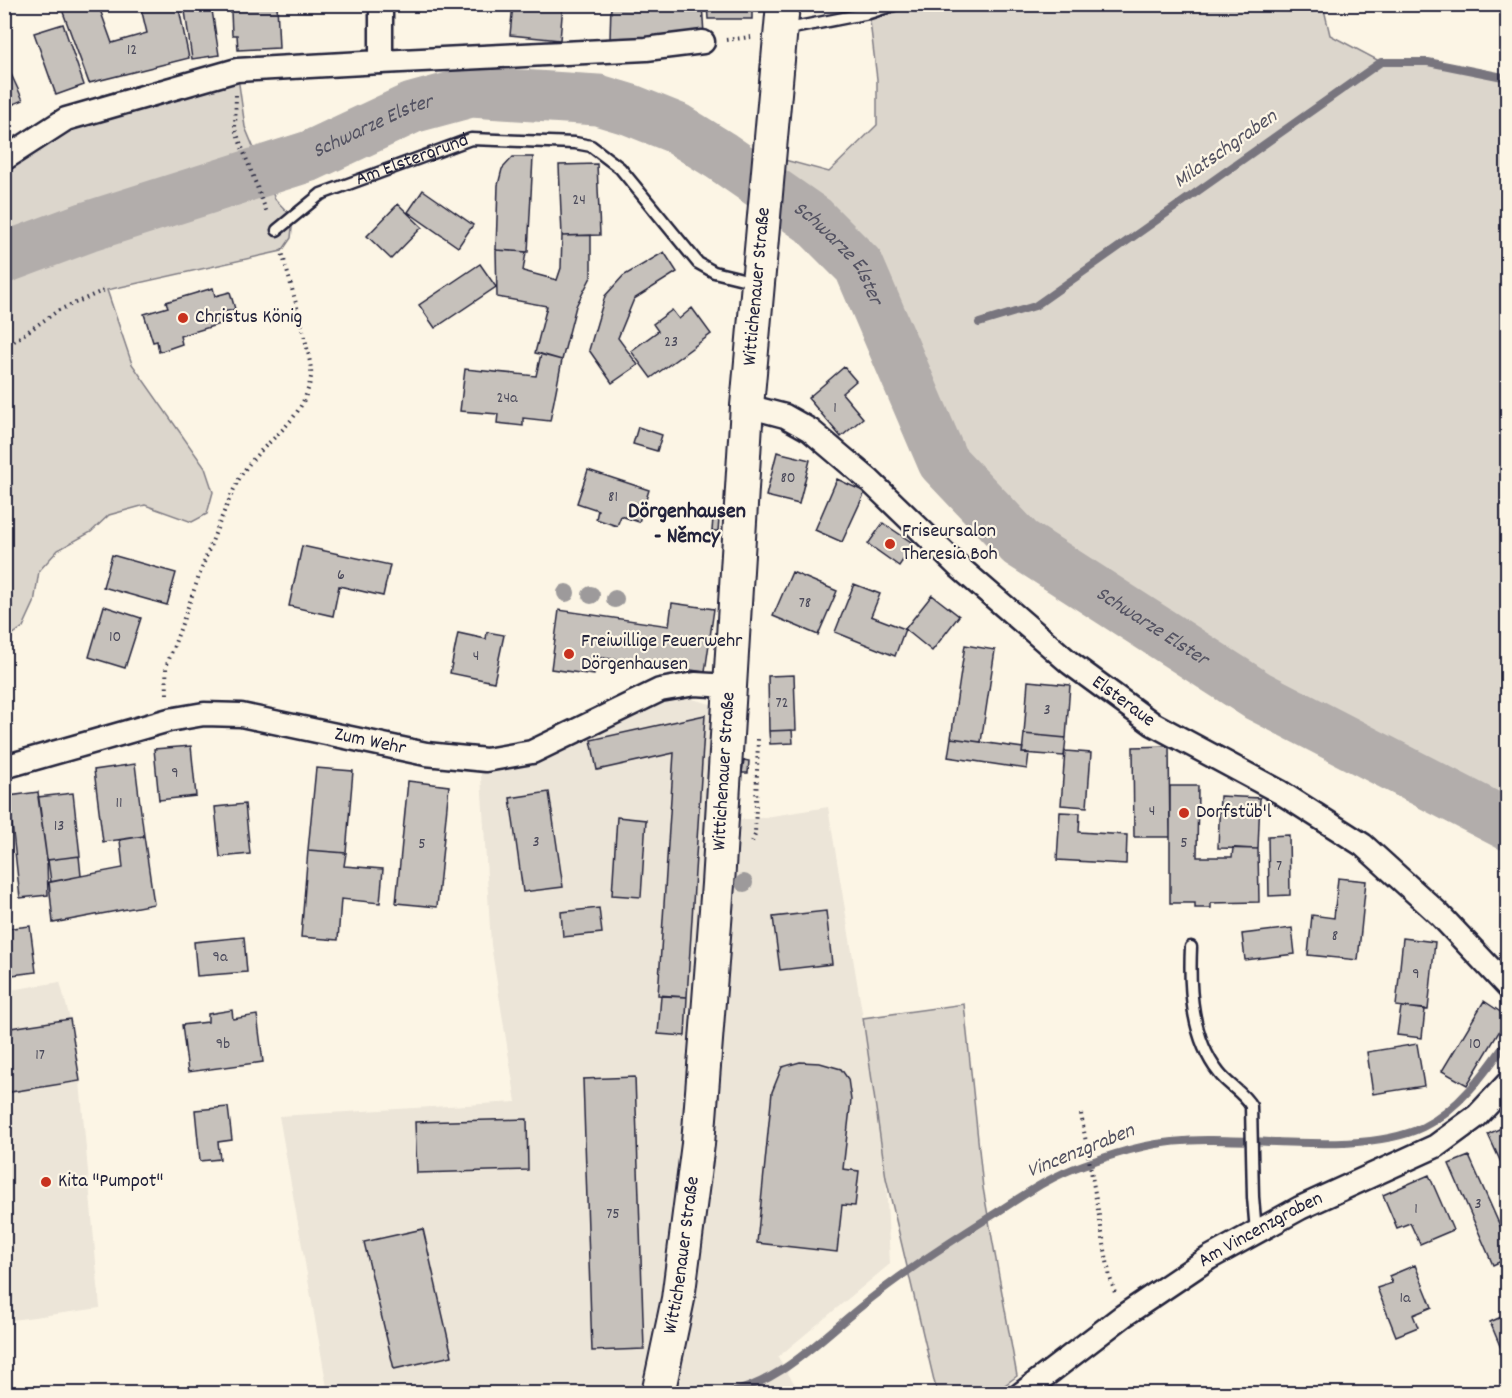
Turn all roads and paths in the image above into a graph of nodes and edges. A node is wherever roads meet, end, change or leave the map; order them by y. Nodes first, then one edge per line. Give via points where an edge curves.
1 (381, 4) edge
2 (897, 4) edge
3 (782, 17) edge
4 (703, 42) joint
5 (381, 62) junction
6 (235, 129) dead end
7 (4, 159) edge
8 (262, 205) dead end
9 (277, 230) joint
10 (758, 283) junction
11 (107, 290) dead end
12 (4, 348) edge
13 (747, 406) junction
14 (730, 686) junction
15 (169, 720) junction
16 (4, 767) edge
17 (1191, 947) dead end
18 (1508, 987) edge
19 (1508, 1083) edge
20 (1081, 1114) dead end
21 (1256, 1232) junction
22 (1123, 1316) junction
23 (659, 1388) edge
24 (1021, 1394) edge

1 - 5 street
2 - 3 lane via 869,13
3 - 4 path via 758,37
3 - 10 main road, Wittichenauer Straße
4 - 5 street via 646,49
5 - 7 street via 237,70 66,120
6 - 8 path
9 - 10 lane, Am Elstergrund via 321,194 471,139 575,143 591,146 620,168 698,262 714,272
9 - 15 path via 312,374 298,414 266,444 235,485 166,667
10 - 13 main road, Wittichenauer Straße
11 - 12 path via 59,310
13 - 14 main road, Wittichenauer Straße
13 - 18 street, Elsteraue via 785,416 804,426 1070,663 1153,724 1280,792 1363,845 1440,915
14 - 15 street, Zum Wehr via 695,684 660,690 532,752 486,760 426,754 242,715 194,715
14 - 23 main road, Wittichenauer Straße via 698,1144 678,1299
15 - 16 street, Zum Wehr
17 - 21 lane via 1189,975 1200,1041 1220,1075 1251,1106
19 - 21 street, Am Vincenzgraben via 1477,1116 1436,1146 1299,1208
20 - 22 path via 1110,1278
21 - 22 street, Am Vincenzgraben via 1209,1258
22 - 24 street, Am Vincenzgraben

